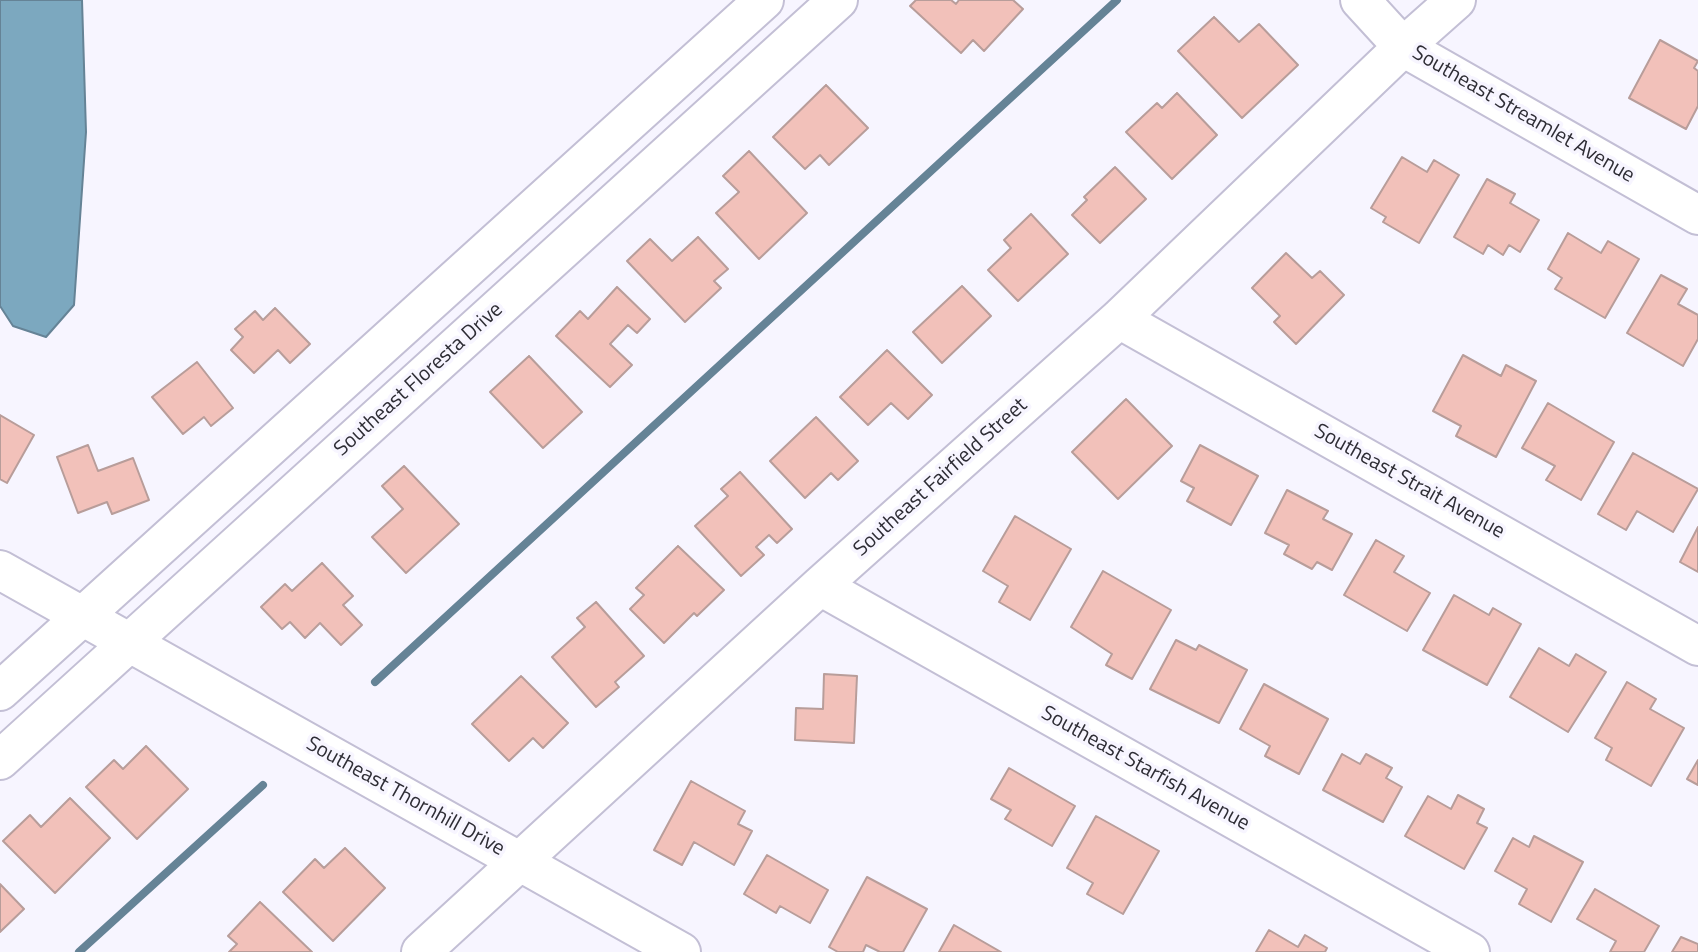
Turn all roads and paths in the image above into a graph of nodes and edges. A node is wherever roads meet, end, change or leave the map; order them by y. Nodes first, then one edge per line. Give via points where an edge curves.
1 (764, 0) edge
2 (838, 0) edge
3 (1360, 0) edge
4 (1456, 0) edge
5 (1402, 47) junction
6 (1698, 215) edge
7 (1119, 319) junction
8 (0, 570) edge
9 (820, 586) junction
10 (82, 615) junction
11 (129, 644) junction
12 (1698, 646) edge
13 (0, 691) edge
14 (0, 760) edge
15 (520, 861) junction
16 (421, 952) edge
17 (681, 952) edge
18 (1470, 952) edge

1 - 10 street
2 - 11 street, Southeast Floresta Drive
3 - 5 street, Southeast Streamlet Avenue
4 - 5 street, Southeast Fairfield Street
5 - 6 street, Southeast Streamlet Avenue
5 - 7 street, Southeast Fairfield Street
7 - 9 street, Southeast Fairfield Street
7 - 12 street, Southeast Strait Avenue
8 - 10 street
9 - 15 street, Southeast Fairfield Street
9 - 18 street, Southeast Starfish Avenue
10 - 11 street, Southeast Thornhill Drive
10 - 13 street
11 - 14 street, Southeast Floresta Drive
11 - 15 street, Southeast Thornhill Drive
15 - 16 street, Southeast Fairfield Street
15 - 17 street, Southeast Thornhill Drive

